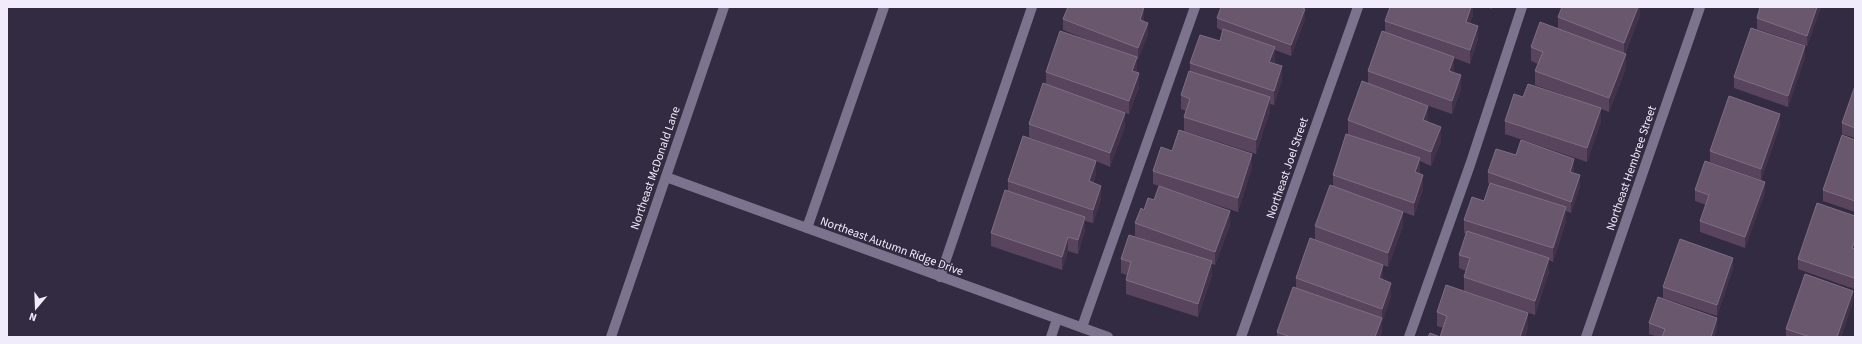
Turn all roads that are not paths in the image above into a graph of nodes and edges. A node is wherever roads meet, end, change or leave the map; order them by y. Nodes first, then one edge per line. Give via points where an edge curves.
1 (724, 7) edge
2 (884, 7) edge
3 (1032, 7) edge
4 (1195, 7) edge
5 (1358, 7) edge
6 (1522, 7) edge
7 (1700, 7) edge
8 (666, 177) junction
9 (807, 228) junction
10 (940, 277) junction
11 (1057, 319) junction
12 (1082, 327) junction
13 (611, 337) edge
14 (1051, 337) edge
15 (1108, 337) edge
16 (1242, 337) edge
17 (1409, 337) edge
18 (1586, 337) edge

1 - 8 street, Northeast McDonald Lane
2 - 9 street
3 - 10 street
4 - 12 street
5 - 16 street, Northeast Joel Street
6 - 17 street
7 - 18 street, Northeast Hembree Street
8 - 9 street, Northeast Autumn Ridge Drive
8 - 13 street, Northeast McDonald Lane
9 - 10 street, Northeast Autumn Ridge Drive
10 - 11 street, Northeast Autumn Ridge Drive
11 - 12 street, Northeast Autumn Ridge Drive
11 - 14 street
12 - 15 street, Northeast Autumn Ridge Drive

